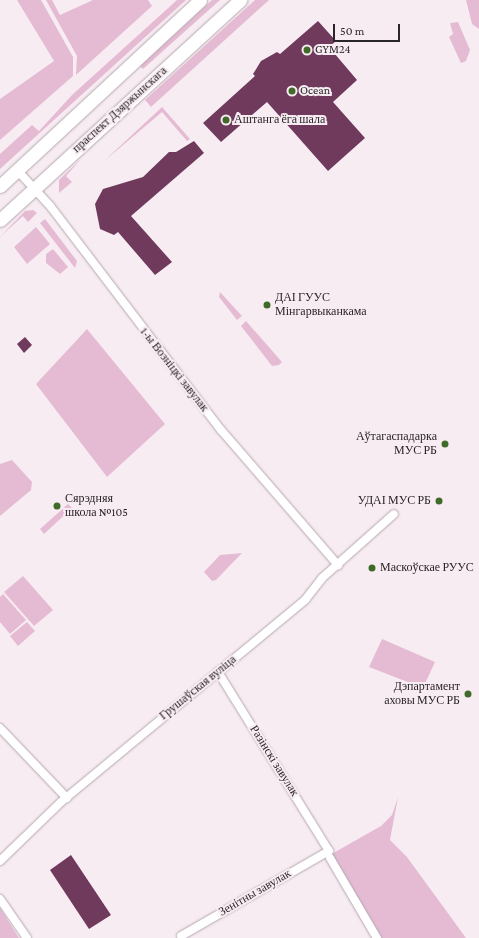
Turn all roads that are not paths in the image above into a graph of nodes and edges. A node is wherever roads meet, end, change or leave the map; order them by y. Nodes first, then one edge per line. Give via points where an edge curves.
1 (200, 0) edge
2 (240, 0) edge
3 (17, 170) junction
4 (0, 186) edge
5 (34, 188) junction
6 (0, 220) edge
7 (394, 514) dead end
8 (338, 565) junction
9 (218, 672) junction
10 (0, 728) edge
11 (67, 798) junction
12 (330, 854) junction
13 (0, 861) edge
14 (0, 899) edge
15 (181, 936) dead end
16 (27, 938) edge
17 (376, 938) edge

1 - 3 main road, праспект Дзяржынскага
2 - 5 main road, праспект Дзяржынскага
3 - 4 main road, праспект Дзяржынскага
3 - 5 street, 1-ы Возніцкі завулак
5 - 6 main road, праспект Дзяржынскага
5 - 8 street, 1-ы Возніцкі завулак via 216,424
7 - 8 street, Грушаўская вуліца
8 - 9 street, Грушаўская вуліца via 305,600
9 - 11 street, Грушаўская вуліца
9 - 12 street, Разінскі завулак
10 - 11 street
11 - 13 street, Грушаўская вуліца
12 - 15 street, Зенітны завулак
12 - 17 street, Разінскі завулак
14 - 16 street

